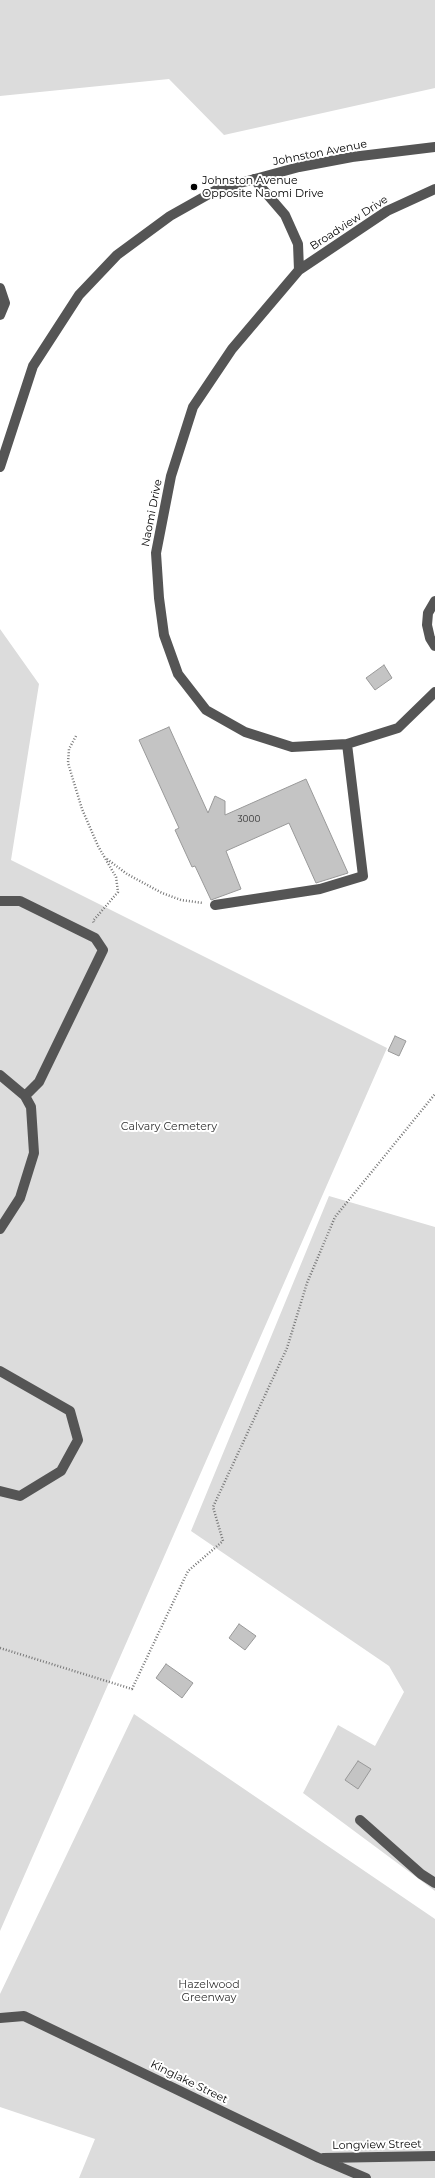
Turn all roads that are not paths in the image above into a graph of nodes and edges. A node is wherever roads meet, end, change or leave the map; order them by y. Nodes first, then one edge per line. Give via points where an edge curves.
1 (435, 148) edge
2 (254, 179) junction
3 (435, 189) edge
4 (299, 270) junction
5 (0, 288) edge
6 (0, 315) edge
7 (4, 444) edge
8 (0, 467) edge
9 (435, 601) edge
10 (435, 646) edge
11 (435, 692) edge
12 (347, 744) junction
13 (0, 901) edge
14 (215, 905) road end
15 (0, 1074) edge
16 (25, 1096) junction
17 (0, 1229) edge
18 (0, 1371) edge
19 (0, 1492) edge
20 (360, 1820) dead end
21 (435, 1883) edge
22 (0, 2018) edge
23 (435, 2156) edge
24 (319, 2158) junction
25 (366, 2178) edge

1 - 2 street, Johnston Avenue via 299,166
2 - 4 street via 286,215 298,244
2 - 7 street, Johnston Avenue via 218,189 170,216 117,255 79,295 33,366
3 - 4 street, Broadview Drive via 387,211
4 - 12 street, Naomi Drive via 232,349 193,407 171,476 156,553 159,598 164,635 178,674 206,710 244,732 292,747
5 - 6 street via 5,303
7 - 8 street, Johnston Avenue
9 - 10 street via 428,613 427,625
11 - 12 street, Naomi Drive via 398,728
12 - 14 street via 363,876 320,889
13 - 16 street via 20,901 95,938 103,950 40,1082
15 - 16 street
16 - 17 street via 31,1107 34,1153 20,1198
18 - 19 street via 70,1411 78,1440 60,1471 20,1496
20 - 21 street via 421,1874
22 - 24 street, Kinglake Street via 24,2016
23 - 24 street, Longview Street
24 - 25 street, Kinglake Street

